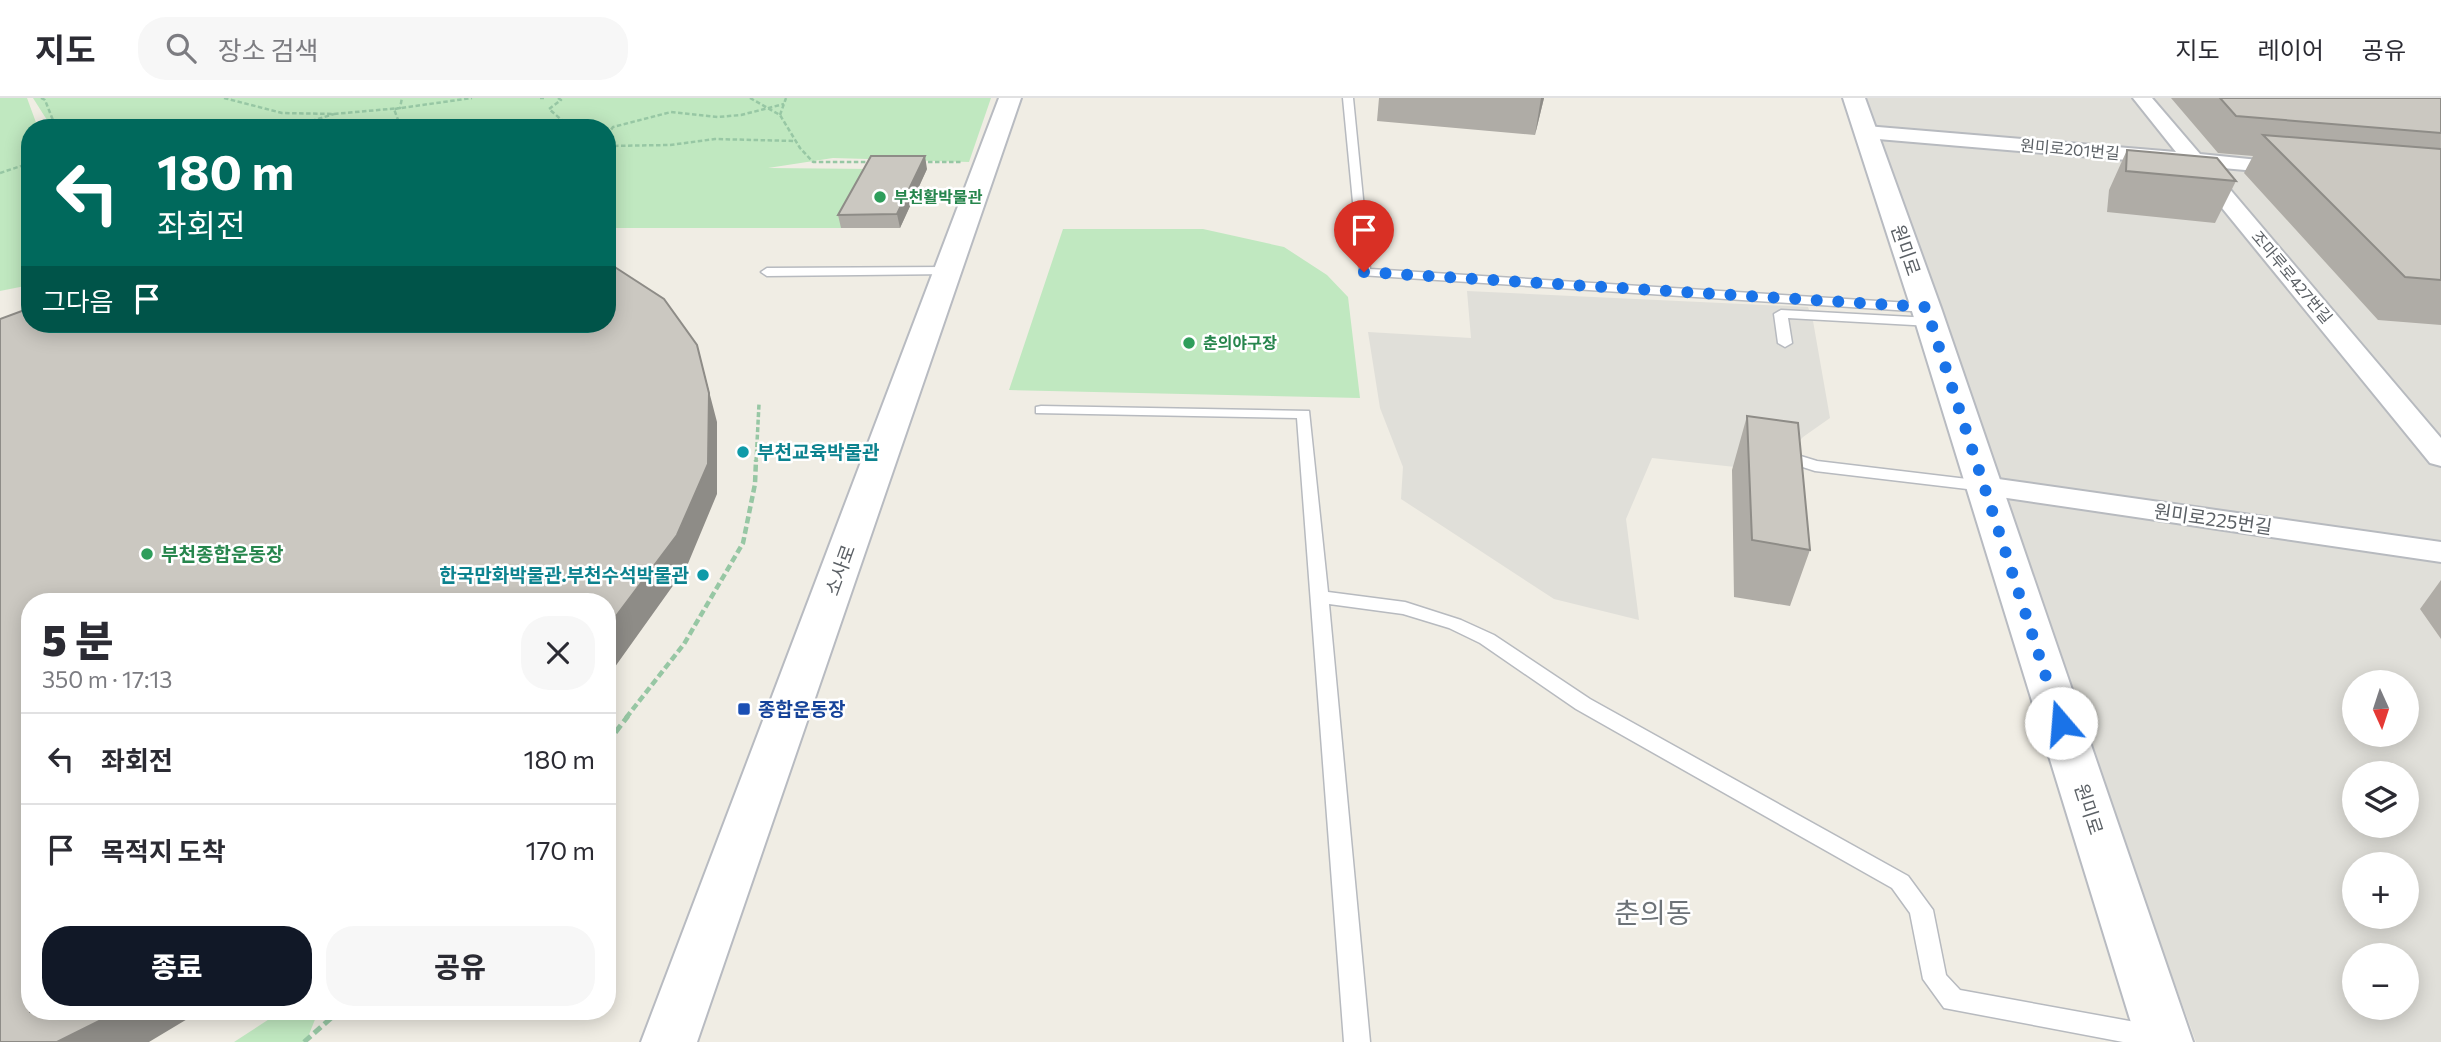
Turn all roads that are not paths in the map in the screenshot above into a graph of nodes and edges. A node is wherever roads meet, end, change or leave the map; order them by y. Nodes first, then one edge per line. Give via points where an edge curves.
1 (1010, 98) edge
2 (1348, 98) edge
3 (1854, 98) edge
4 (2142, 98) edge
5 (1866, 132) junction
6 (2193, 159) junction
7 (2317, 170) edge
8 (948, 271) junction
9 (767, 272) dead end
10 (1928, 315) junction
11 (1785, 343) dead end
12 (1041, 410) dead end
13 (1770, 452) edge
14 (2441, 457) edge
15 (1984, 486) junction
16 (2441, 552) edge
17 (1318, 597) junction
18 (2165, 1040) edge
19 (669, 1042) edge
20 (1357, 1042) edge

1 - 8 street, 소사로
2 - 10 lane via 1364,272
3 - 5 street, 원미로
4 - 6 street, 조마루로427번길
5 - 6 street, 원미로201번길
5 - 10 street, 원미로
6 - 7 street, 원미로201번길
6 - 14 street, 조마루로427번길
8 - 9 lane
8 - 19 street, 소사로
10 - 11 lane via 1781,314
10 - 15 street, 원미로
12 - 17 lane via 1304,414
13 - 15 lane via 1815,466
15 - 16 street, 원미로225번길
15 - 18 street, 원미로
17 - 18 lane via 1405,608 1477,634 1583,704 1900,882 1920,910 1935,979 1953,1000
17 - 20 lane

